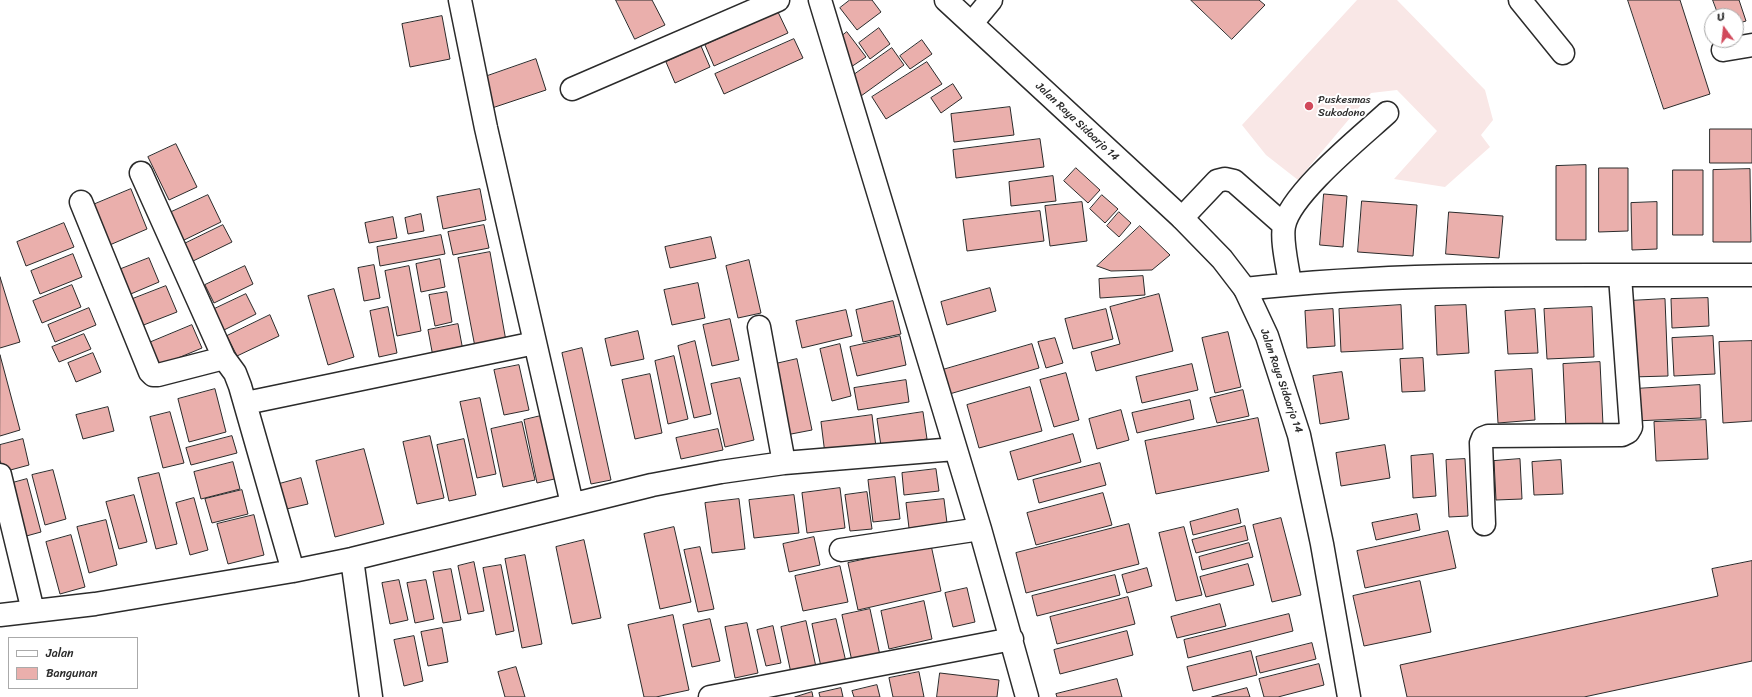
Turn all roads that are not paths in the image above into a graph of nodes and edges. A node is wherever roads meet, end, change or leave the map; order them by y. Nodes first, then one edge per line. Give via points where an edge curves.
1 (460, 0) edge
2 (778, 0) edge
3 (820, 0) edge
4 (946, 0) edge
5 (991, 0) edge
6 (1520, 0) edge
7 (972, 23) junction
8 (1752, 45) edge
9 (1723, 50) dead end
10 (1563, 53) dead end
11 (572, 89) dead end
12 (1387, 113) dead end
13 (141, 173) dead end
14 (81, 202) dead end
15 (1182, 218) junction
16 (1284, 225) junction
17 (1752, 275) edge
18 (1620, 276) junction
19 (1290, 284) junction
20 (1245, 289) junction
21 (759, 327) dead end
22 (535, 344) junction
23 (224, 358) junction
24 (246, 403) junction
25 (955, 449) junction
26 (784, 463) junction
27 (0, 476) edge
28 (572, 504) junction
29 (1484, 524) dead end
30 (980, 529) junction
31 (841, 550) dead end
32 (352, 559) junction
33 (293, 571) junction
34 (33, 611) junction
35 (0, 615) edge
36 (1012, 639) junction
37 (371, 697) edge
38 (710, 697) edge
39 (1027, 697) edge
40 (1350, 697) edge

1 - 22 street
2 - 11 street
3 - 25 street
4 - 7 street, Jalan Raya Sidoarjo 14
5 - 7 street
6 - 10 street
7 - 15 street, Jalan Raya Sidoarjo 14
8 - 9 street
12 - 16 street via 1319,175 1293,206
13 - 23 street
14 - 23 street via 150,372 153,375
15 - 16 street via 1217,181 1226,179 1234,181
15 - 20 street, Jalan Raya Sidoarjo 14 via 1222,259
16 - 19 street
17 - 18 street
18 - 19 street via 1560,274 1411,277
18 - 29 street via 1631,427 1622,435 1483,438 1481,443
19 - 20 street
20 - 40 street, Jalan Raya Sidoarjo 14 via 1267,336 1300,435
21 - 26 street
22 - 24 street
22 - 28 street
23 - 24 street via 235,373
24 - 33 street
25 - 26 street
25 - 30 street
26 - 28 street via 652,485
27 - 34 street
28 - 32 street
30 - 31 street
30 - 36 street
32 - 33 street
32 - 37 street
33 - 34 street via 94,604
34 - 35 street
36 - 38 street
36 - 39 street

